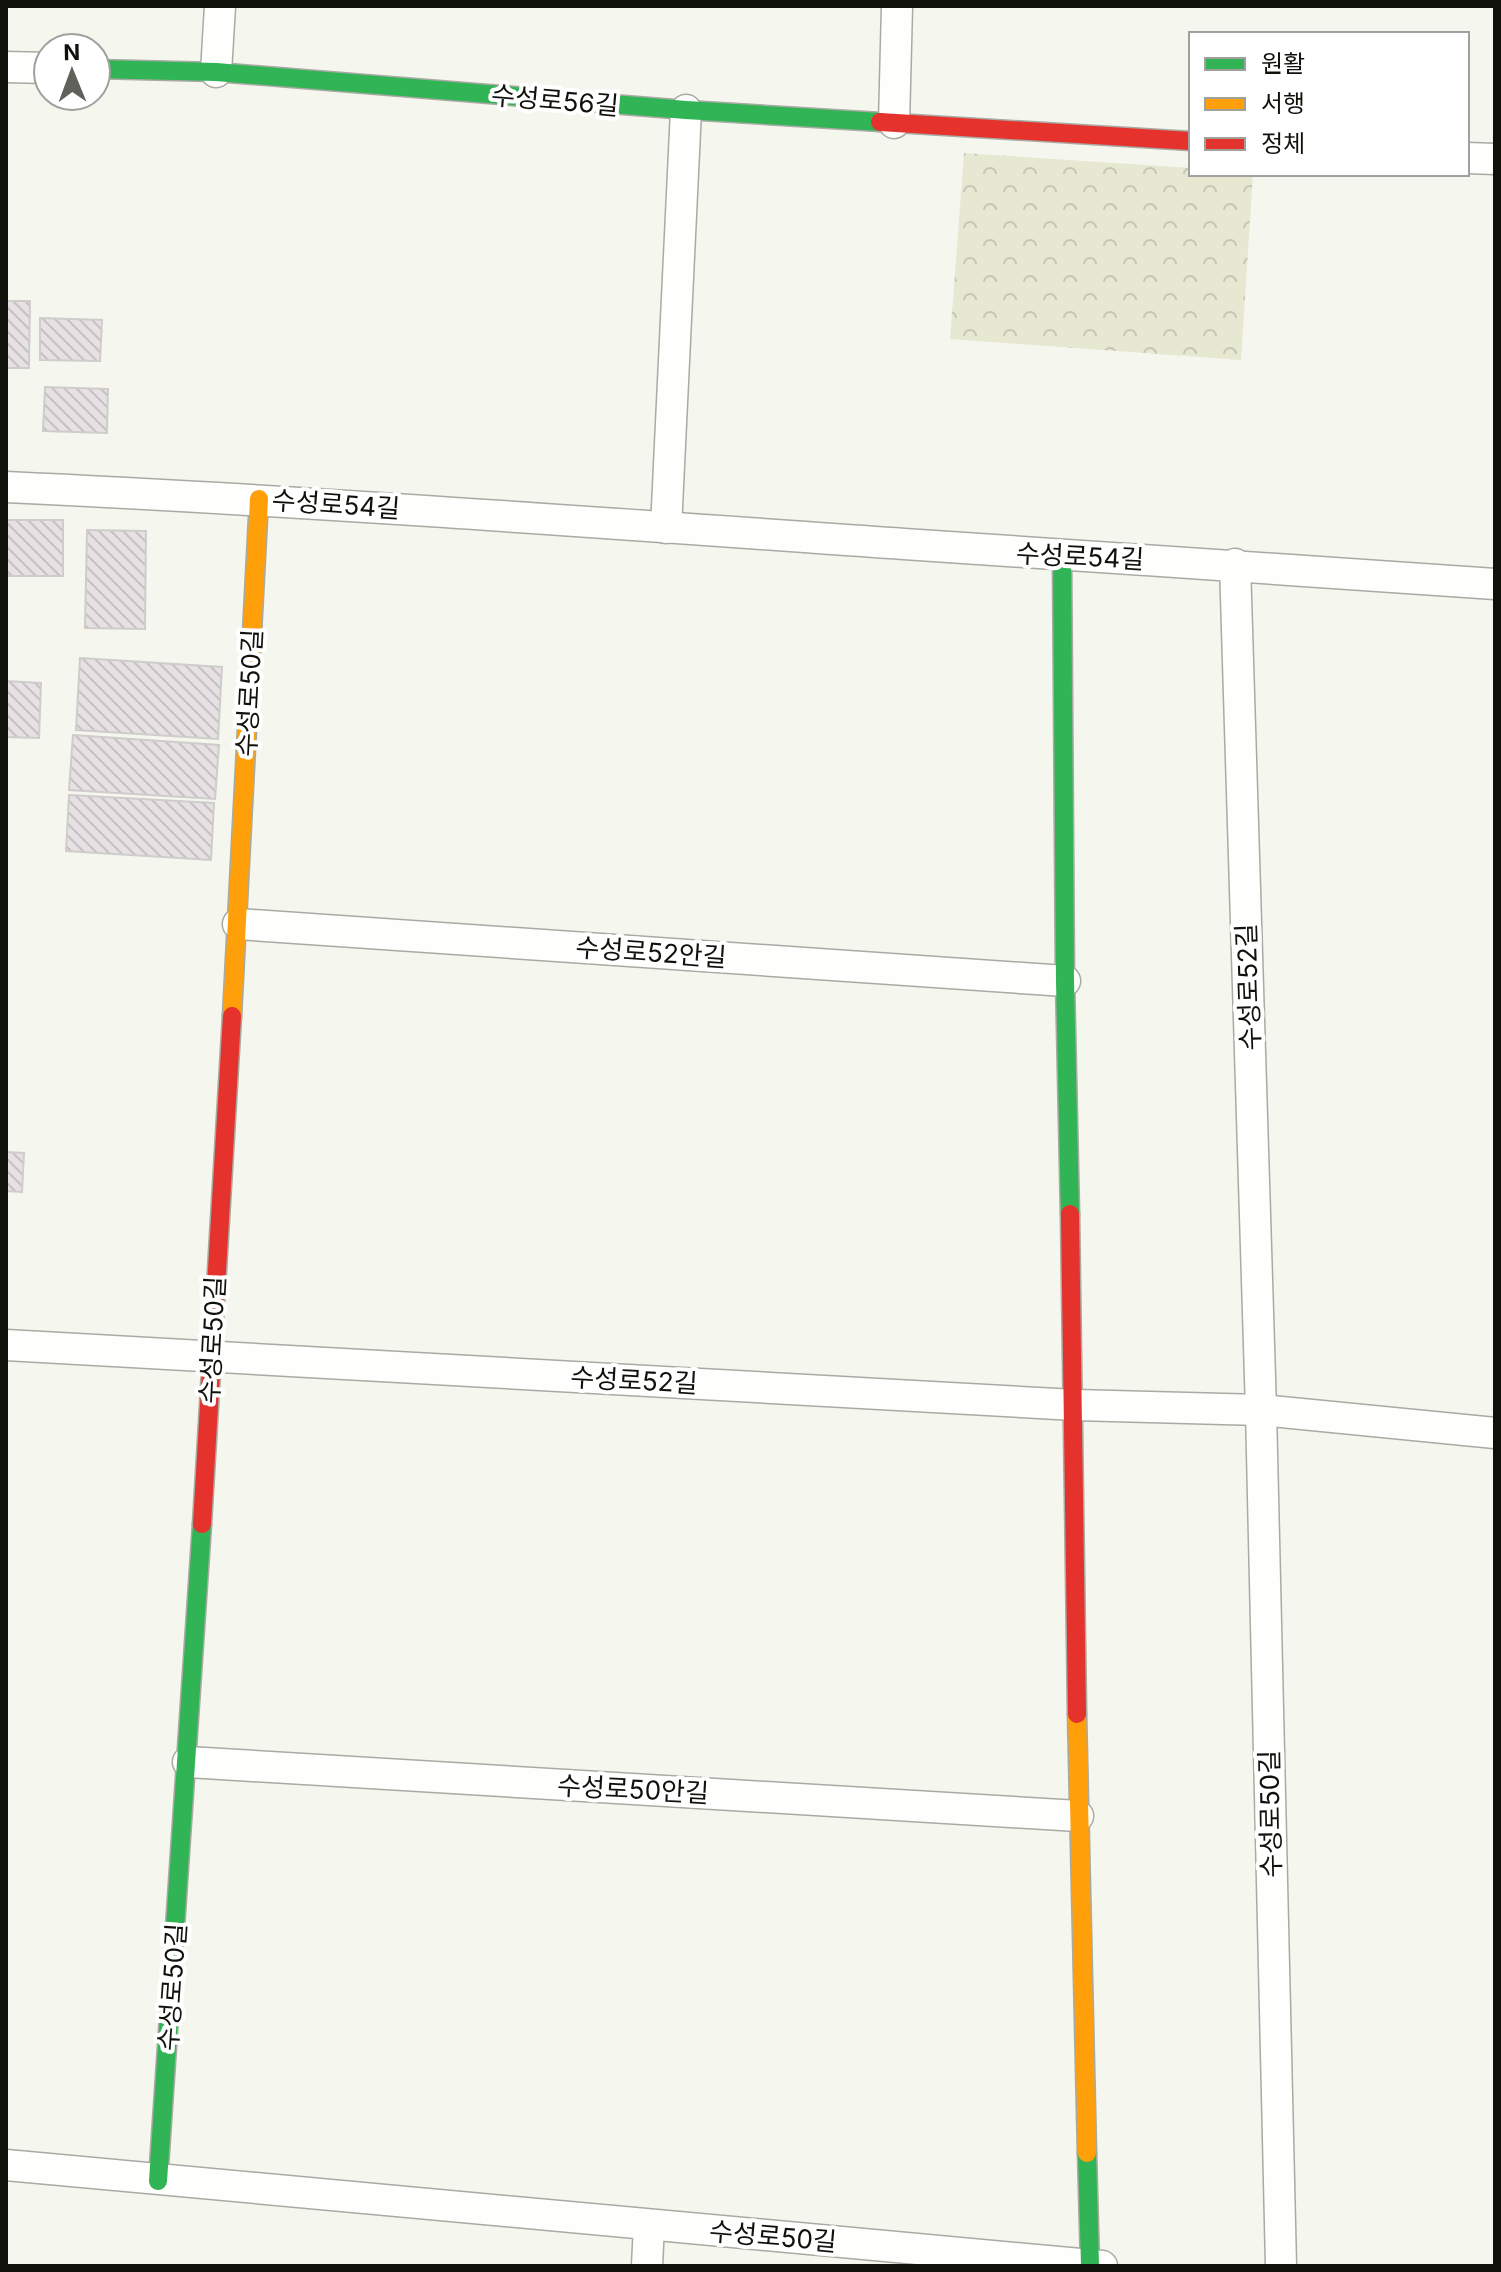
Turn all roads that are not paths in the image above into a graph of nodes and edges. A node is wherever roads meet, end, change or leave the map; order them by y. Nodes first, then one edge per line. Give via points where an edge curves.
1 (220, 6) edge
2 (897, 6) edge
3 (6, 67) edge
4 (32, 68) edge
5 (112, 69) edge
6 (216, 72) junction
7 (686, 110) junction
8 (894, 123) junction
9 (1189, 141) edge
10 (1469, 158) edge
11 (1495, 159) edge
12 (6, 487) edge
13 (259, 499) junction
14 (666, 528) junction
15 (1062, 555) junction
16 (1235, 564) junction
17 (1495, 584) edge
18 (238, 924) junction
19 (1065, 981) junction
20 (6, 1345) edge
21 (211, 1357) junction
22 (1075, 1405) junction
23 (1261, 1410) junction
24 (1495, 1433) edge
25 (188, 1762) junction
26 (1078, 1816) junction
27 (6, 2165) edge
28 (158, 2181) junction
29 (649, 2225) junction
30 (1090, 2265) edge
31 (647, 2266) edge
32 (1102, 2266) edge
33 (1281, 2266) edge

1 - 6 street
2 - 8 street
3 - 4 street
5 - 6 street, 수성로56길
6 - 7 street, 수성로56길
7 - 8 street, 수성로56길
7 - 14 street
8 - 9 street, 수성로56길
10 - 11 street
12 - 13 street, 수성로54길
13 - 14 street, 수성로54길
13 - 18 street, 수성로50길
14 - 15 street, 수성로54길
15 - 16 street, 수성로54길
15 - 19 street
16 - 17 street, 수성로54길
16 - 23 street, 수성로52길
18 - 19 street, 수성로52안길
18 - 21 street, 수성로50길
19 - 22 street
20 - 21 street, 수성로52길
21 - 22 street, 수성로52길
21 - 25 street, 수성로50길
22 - 23 street, 수성로52길
22 - 26 street
23 - 24 street, 수성로52길
23 - 33 street, 수성로50길
25 - 26 street, 수성로50안길
25 - 28 street, 수성로50길
26 - 30 street
27 - 28 street, 수성로50길
28 - 29 street, 수성로50길
29 - 30 street, 수성로50길
29 - 31 street
30 - 32 street, 수성로50길

